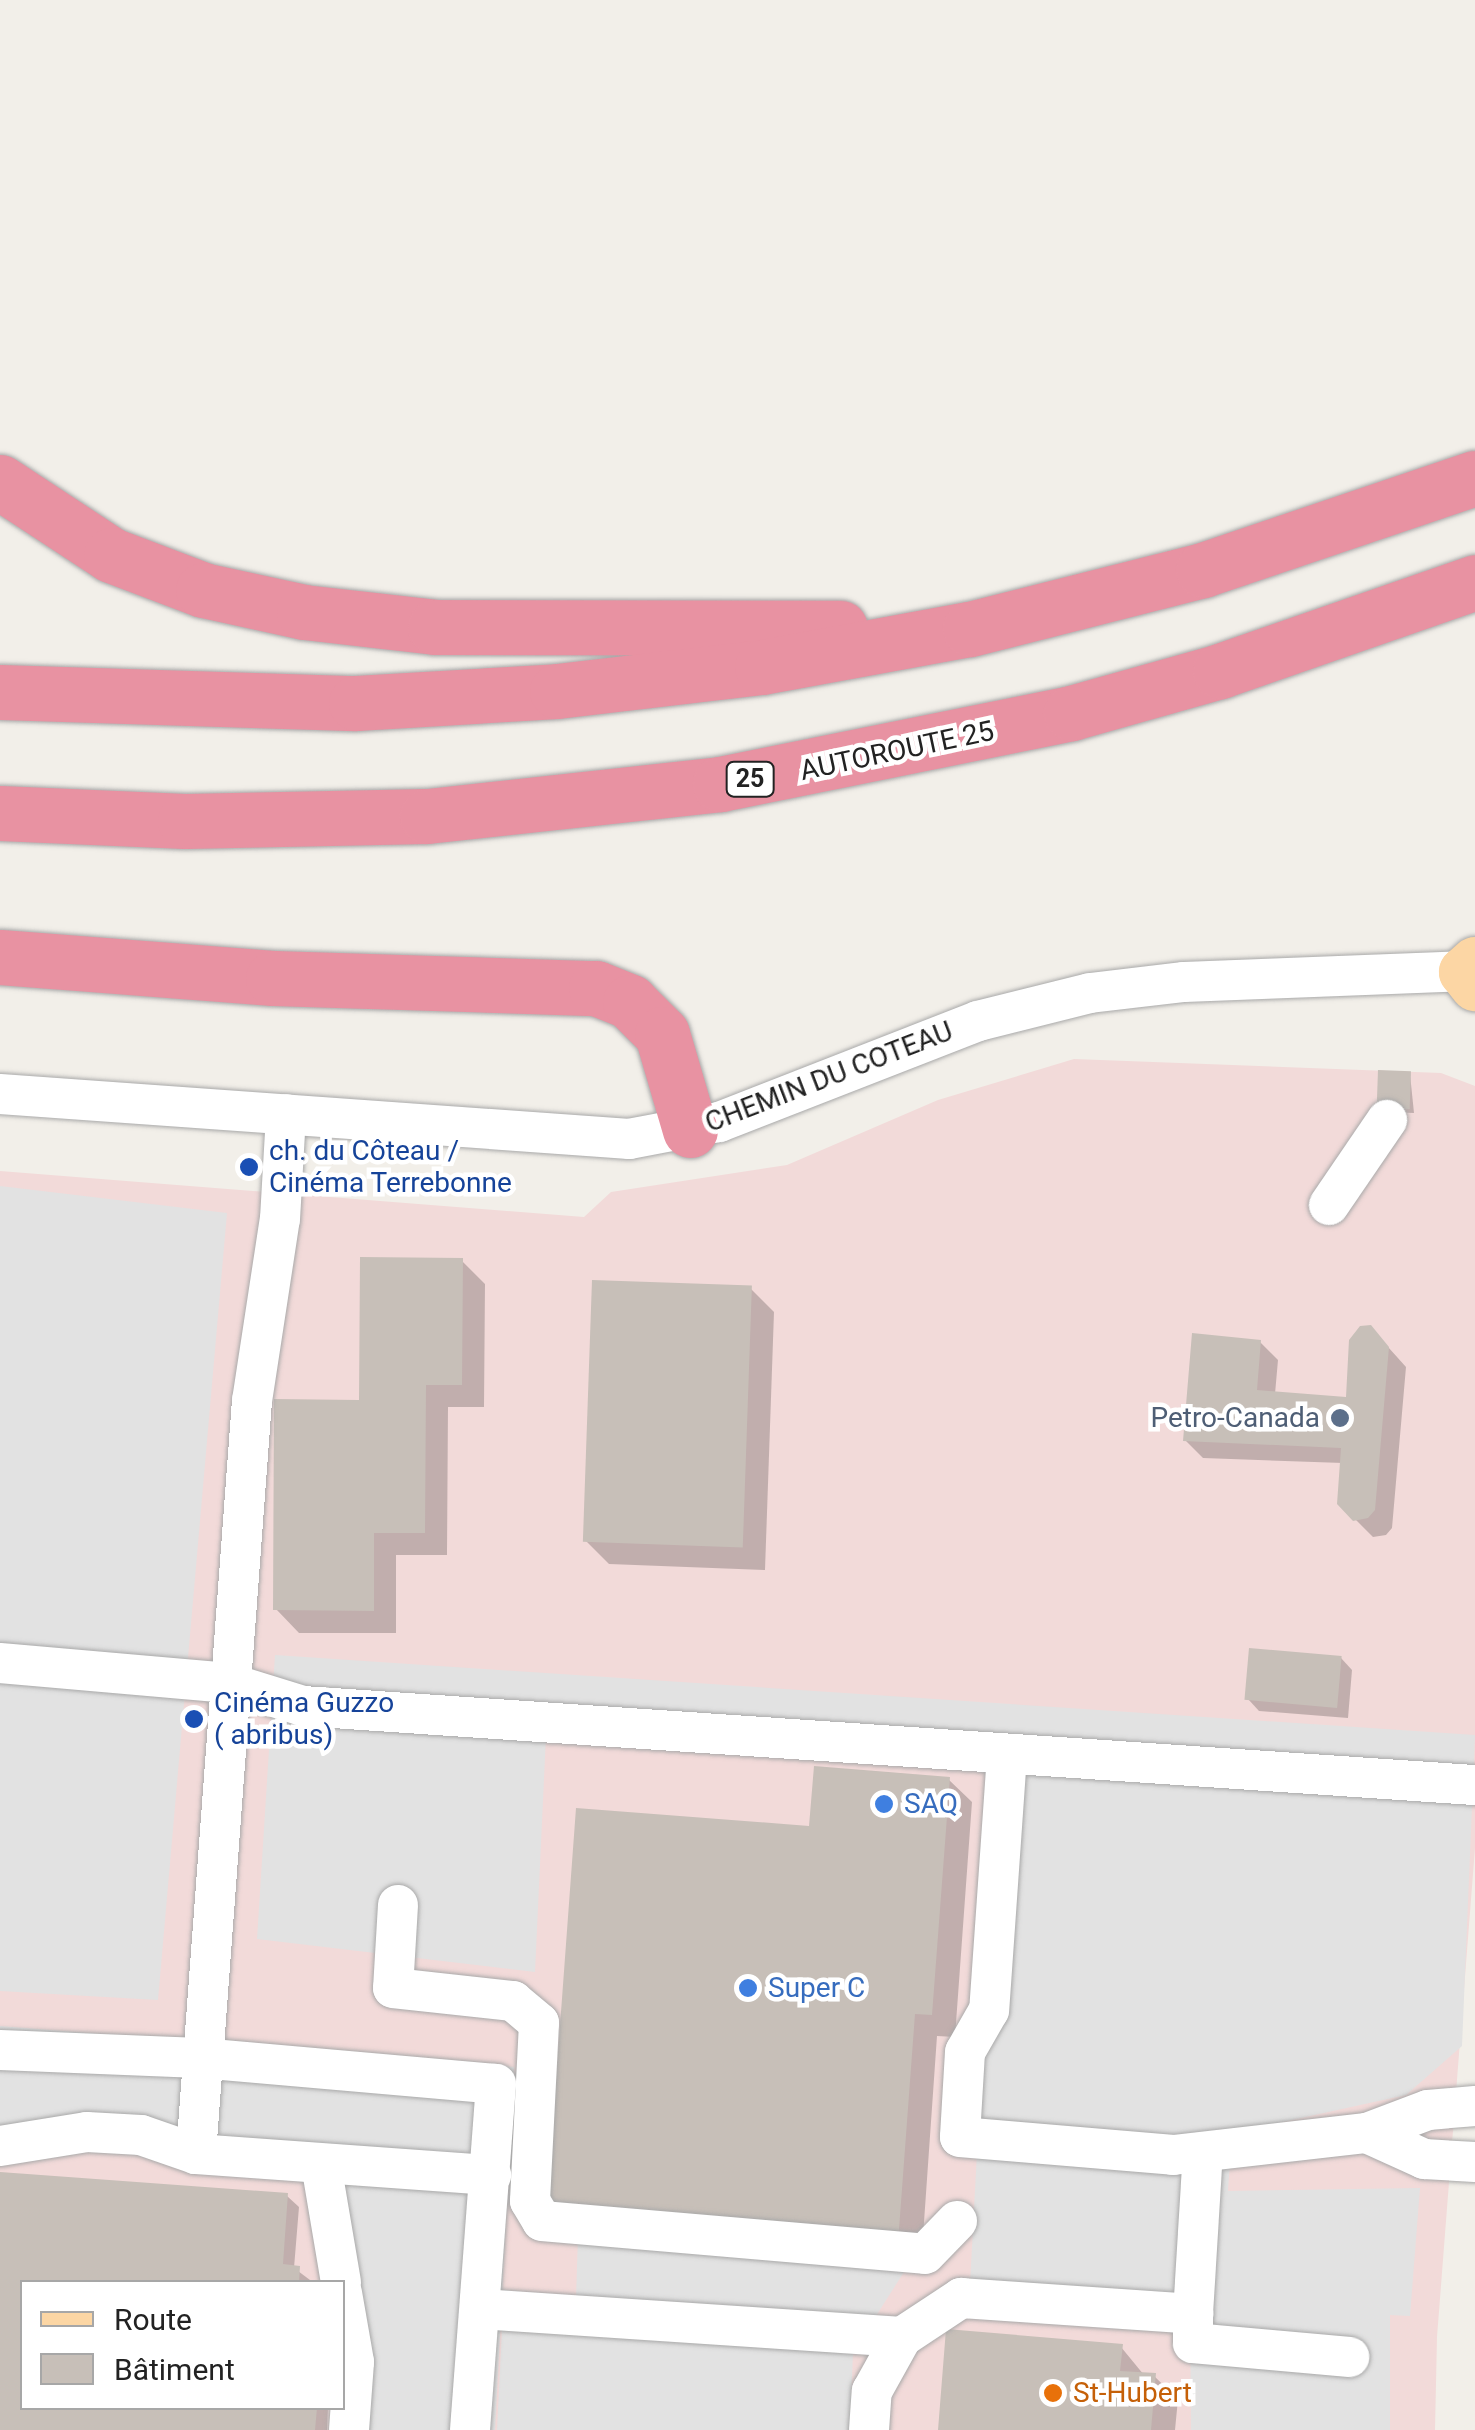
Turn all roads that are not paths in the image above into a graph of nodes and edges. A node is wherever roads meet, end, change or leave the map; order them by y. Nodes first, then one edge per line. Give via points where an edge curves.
1 (1475, 478) edge
2 (0, 482) edge
3 (1475, 582) edge
4 (970, 629) junction
5 (0, 692) edge
6 (0, 813) edge
7 (0, 957) edge
8 (1472, 973) edge
9 (0, 1094) edge
10 (286, 1114) junction
11 (1388, 1120) dead end
12 (690, 1130) junction
13 (1329, 1205) dead end
14 (0, 1663) edge
15 (229, 1683) junction
16 (1007, 1755) junction
17 (1475, 1785) edge
18 (398, 1905) dead end
19 (0, 2050) edge
20 (200, 2058) junction
21 (1475, 2106) edge
22 (1367, 2133) junction
23 (0, 2146) edge
24 (1203, 2152) junction
25 (196, 2154) junction
26 (1475, 2162) edge
27 (321, 2164) junction
28 (491, 2174) junction
29 (957, 2221) dead end
30 (341, 2280) edge
31 (480, 2309) junction
32 (345, 2310) edge
33 (1193, 2314) junction
34 (902, 2338) junction
35 (1349, 2357) dead end
36 (349, 2430) edge
37 (470, 2430) edge
38 (869, 2430) edge

1 - 4 highway via 1253,555
2 - 4 highway via 111,555 204,590 304,612 435,626
3 - 6 highway, AUTOROUTE 25 / 25 via 1257,659 1087,709 737,782 426,816 185,822
4 - 5 highway via 762,667 450,699 265,704
7 - 12 highway via 273,978 596,988 630,1002 662,1034
8 - 12 street, CHEMIN DU COTEAU via 1184,982 1090,993 978,1021 794,1096
9 - 10 street, CHEMIN DU COTEAU
10 - 12 street, CHEMIN DU COTEAU via 604,1139
10 - 15 street via 280,1219 252,1401
11 - 13 street
14 - 15 street
15 - 16 street via 303,1706
15 - 20 street
16 - 17 street
16 - 24 street via 989,2010 966,2052 960,2137
18 - 29 street via 392,1988 513,2001 539,2023 530,2201 542,2221 924,2254
19 - 20 street
20 - 25 street
20 - 28 street via 496,2084
21 - 22 street via 1428,2110
22 - 24 street
22 - 26 street via 1424,2158
23 - 25 street via 87,2132 142,2134
24 - 33 street
25 - 27 street
27 - 28 street
27 - 30 street
28 - 31 street
31 - 34 street
31 - 37 street
32 - 36 street via 354,2362
33 - 34 street via 961,2298
33 - 35 street via 1193,2342
34 - 38 street via 872,2391

